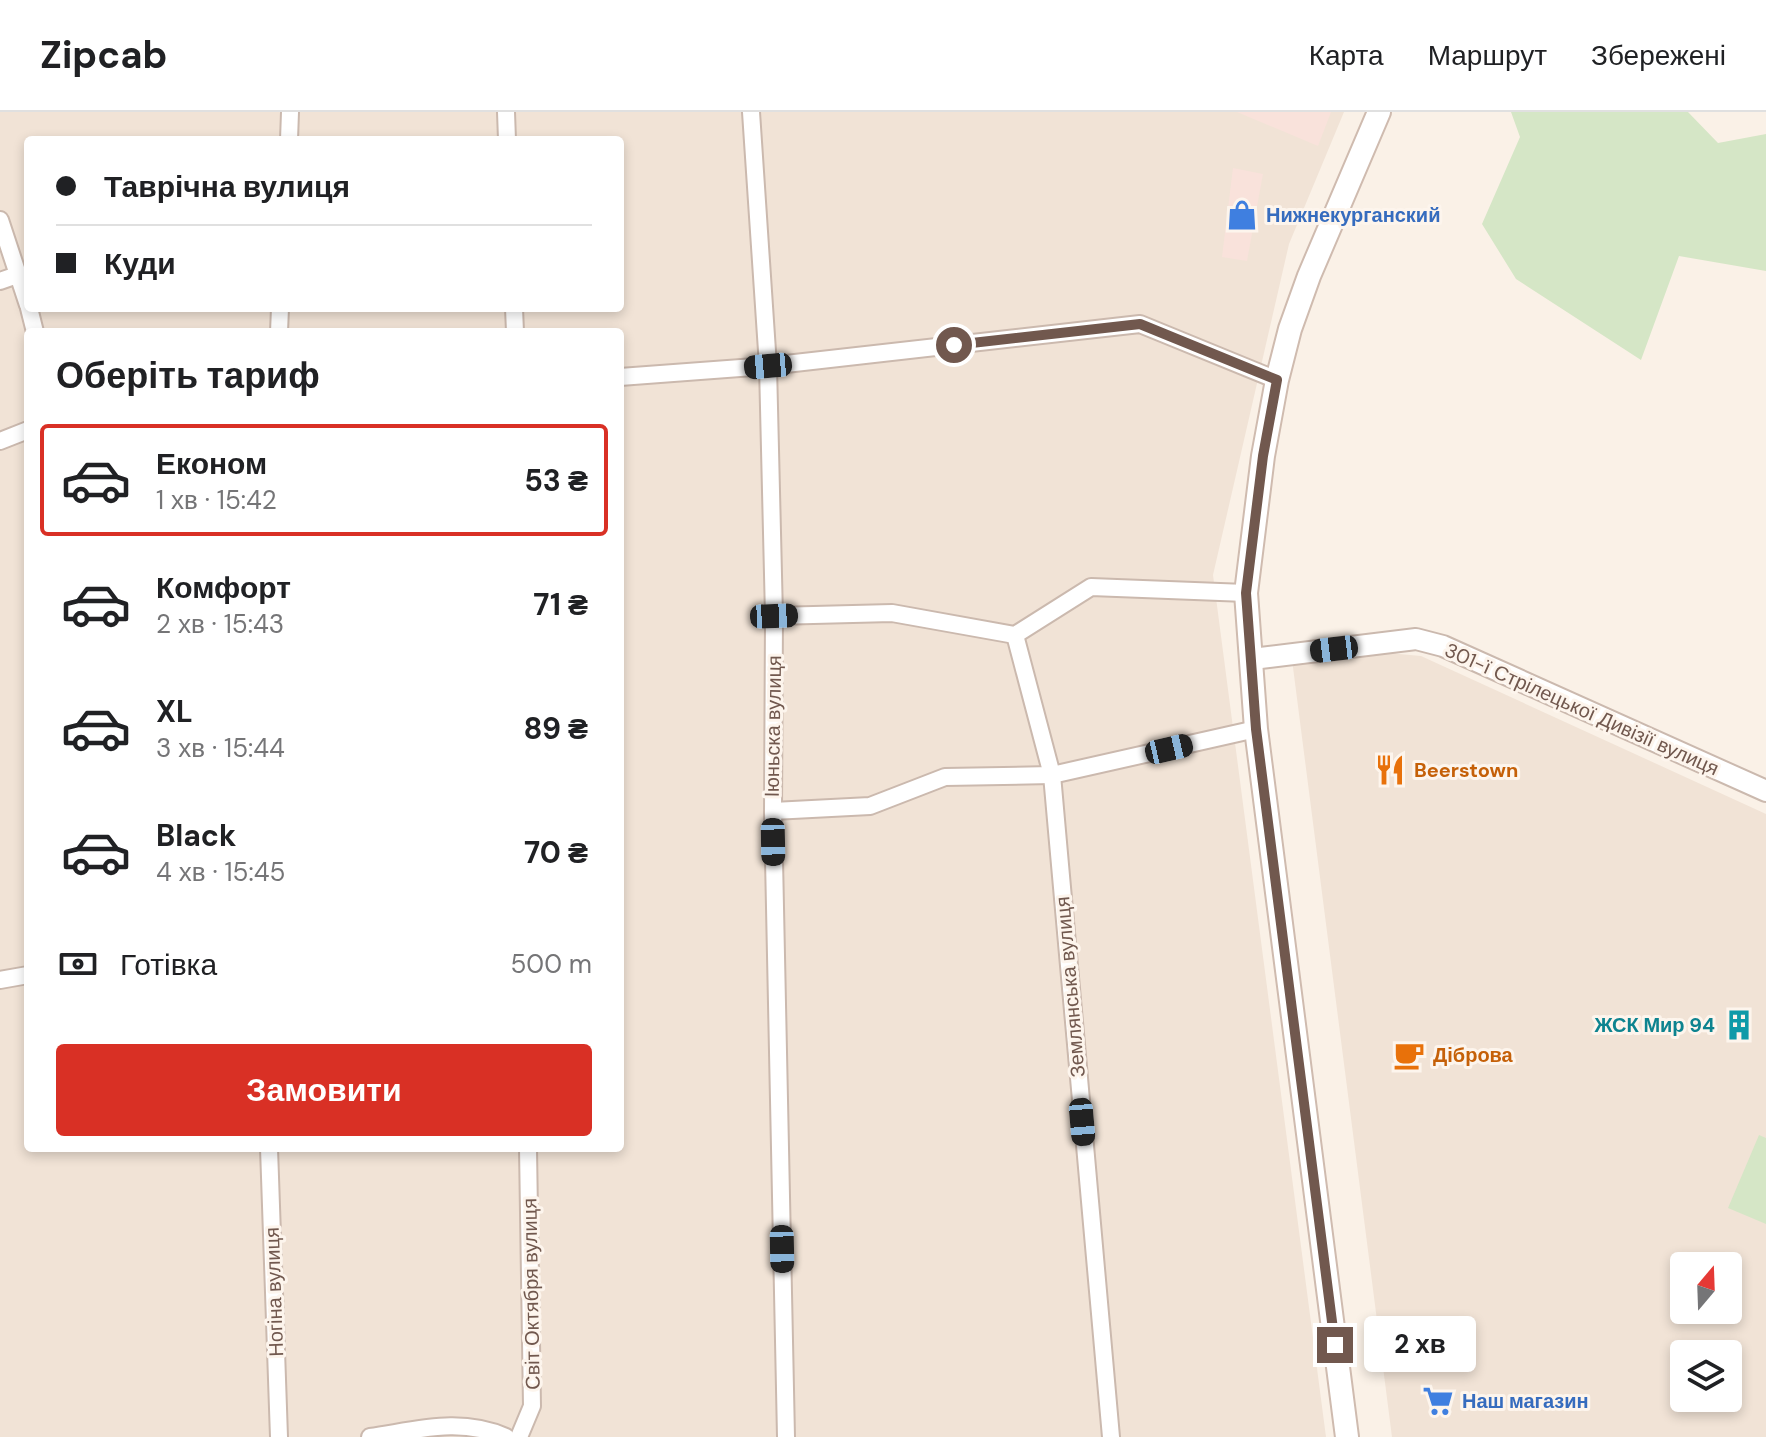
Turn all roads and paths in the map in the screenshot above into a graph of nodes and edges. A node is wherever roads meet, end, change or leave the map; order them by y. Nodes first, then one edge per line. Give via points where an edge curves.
1 (290, 112) edge
2 (506, 112) edge
3 (751, 112) edge
4 (1379, 112) edge
5 (289, 136) edge
6 (507, 136) edge
7 (0, 220) edge
8 (20, 274) junction
9 (0, 281) edge
10 (24, 290) edge
11 (768, 366) junction
12 (624, 377) edge
13 (1277, 380) junction
14 (24, 432) edge
15 (0, 441) edge
16 (1246, 593) junction
17 (774, 616) junction
18 (1015, 635) junction
19 (1252, 659) junction
20 (1256, 729) junction
21 (1052, 775) junction
22 (1766, 791) edge
23 (773, 811) junction
24 (24, 976) edge
25 (0, 980) edge
26 (269, 1152) edge
27 (528, 1152) edge
28 (279, 1437) edge
29 (370, 1437) edge
30 (506, 1437) edge
31 (519, 1437) edge
32 (786, 1437) edge
33 (1111, 1437) edge
34 (1347, 1437) edge

1 - 5 street
2 - 6 street
3 - 11 street, Iюньска вулиця
4 - 13 main road via 1309,276
7 - 8 street
8 - 9 street
8 - 10 street
11 - 12 street
11 - 13 street via 1140,324
11 - 17 street, Iюньска вулиця
13 - 16 main road
14 - 15 street
16 - 18 street via 1091,587
16 - 19 main road
17 - 18 street via 892,613
17 - 23 street, Iюньска вулиця
18 - 21 street, Землянська вулиця
19 - 20 main road
19 - 22 street, 301-ї Стрілецької Дивізії вулиця via 1416,639 1429,642
20 - 21 street
20 - 34 main road
21 - 23 street via 945,777 870,806
21 - 33 street, Землянська вулиця
23 - 32 street, Iюньска вулиця
24 - 25 street
26 - 28 street, Ногіна вулиця
27 - 31 street, Світ Октября вулиця via 532,1406
29 - 30 street via 455,1424

